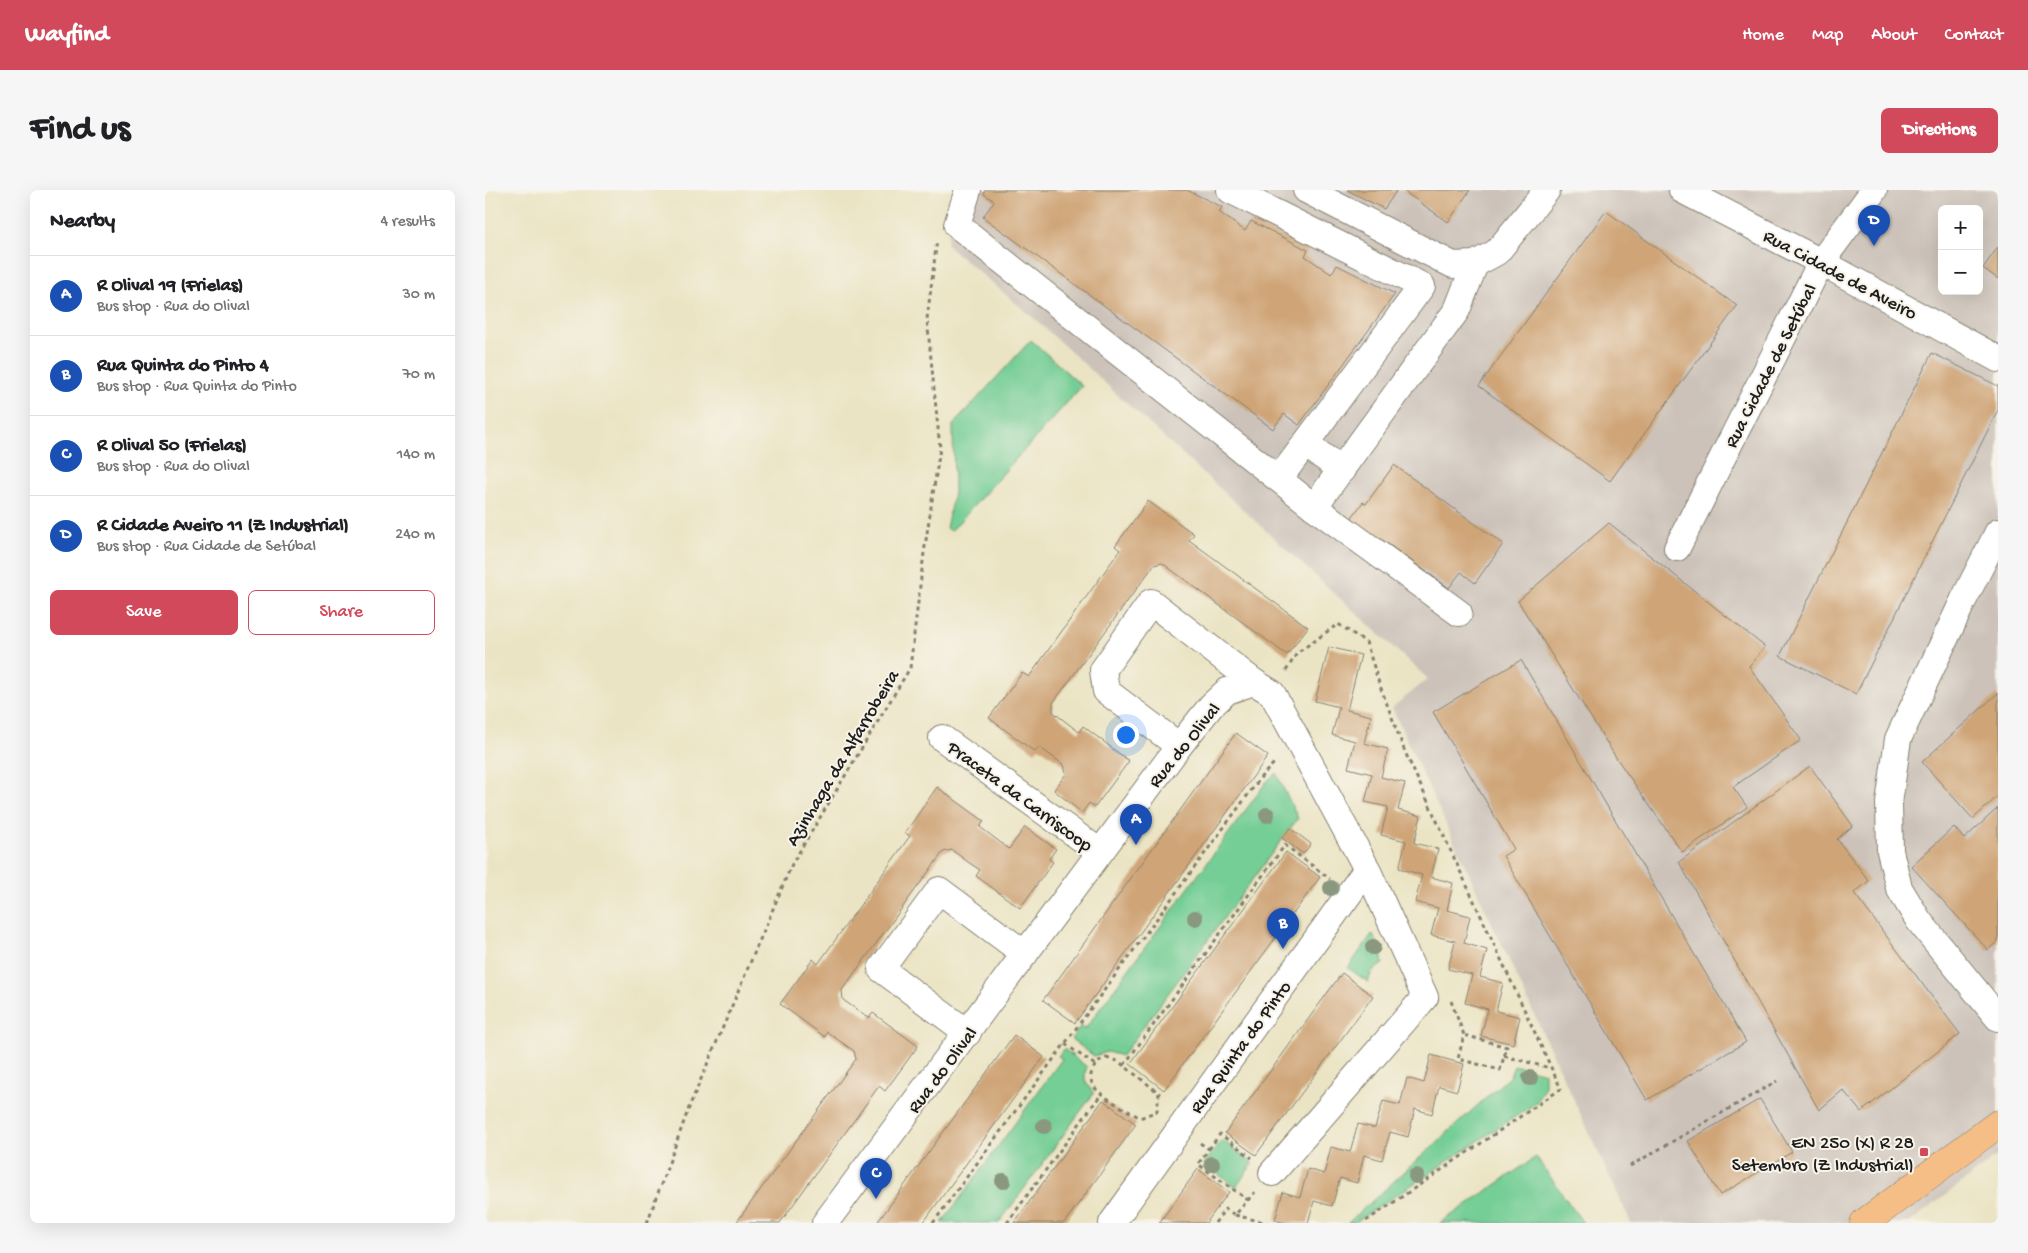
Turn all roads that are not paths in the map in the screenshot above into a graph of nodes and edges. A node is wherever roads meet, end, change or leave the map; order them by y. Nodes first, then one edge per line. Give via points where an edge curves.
1 (968, 190) edge
2 (1230, 190) edge
3 (1306, 190) edge
4 (1547, 190) edge
5 (1682, 190) edge
6 (1874, 190) edge
7 (1821, 262) junction
8 (1475, 264) junction
9 (1998, 359) edge
10 (1305, 444) junction
11 (1342, 470) junction
12 (1279, 479) junction
13 (1315, 507) junction
14 (1998, 532) edge
15 (1677, 548) dead end
16 (1459, 613) dead end
17 (1263, 687) junction
18 (942, 738) dead end
19 (1179, 746) junction
20 (1101, 852) junction
21 (1367, 869) junction
22 (1025, 954) junction
23 (1998, 1018) edge
24 (967, 1033) junction
25 (1998, 1124) edge
26 (1272, 1173) road end
27 (825, 1223) edge
28 (1112, 1223) edge
29 (1864, 1223) edge

1 - 12 street via 957,225
2 - 10 street via 1421,286
3 - 8 street via 1453,265
4 - 8 street via 1497,252
5 - 7 street, Rua Cidade de Aveiro
6 - 7 street, Rua Cidade de Setúbal
7 - 9 street, Rua Cidade de Aveiro
7 - 15 street, Rua Cidade de Setúbal
8 - 11 street via 1457,310
10 - 11 street
10 - 12 street
11 - 13 street
12 - 13 street
13 - 16 street
14 - 23 street via 1897,739 1889,803 1890,852 1899,888 1919,921
17 - 19 street, Rua do Olival via 1227,691
17 - 19 street via 1151,602 1103,670 1106,691
17 - 21 street
18 - 20 street, Praceta da Carriscoop
19 - 20 street, Rua do Olival
20 - 22 street, Rua do Olival
21 - 26 street via 1425,997
21 - 28 street, Rua Quinta do Pinto
22 - 24 street, Rua do Olival
22 - 24 street via 939,890 881,969
24 - 27 street, Rua do Olival
25 - 29 main road

